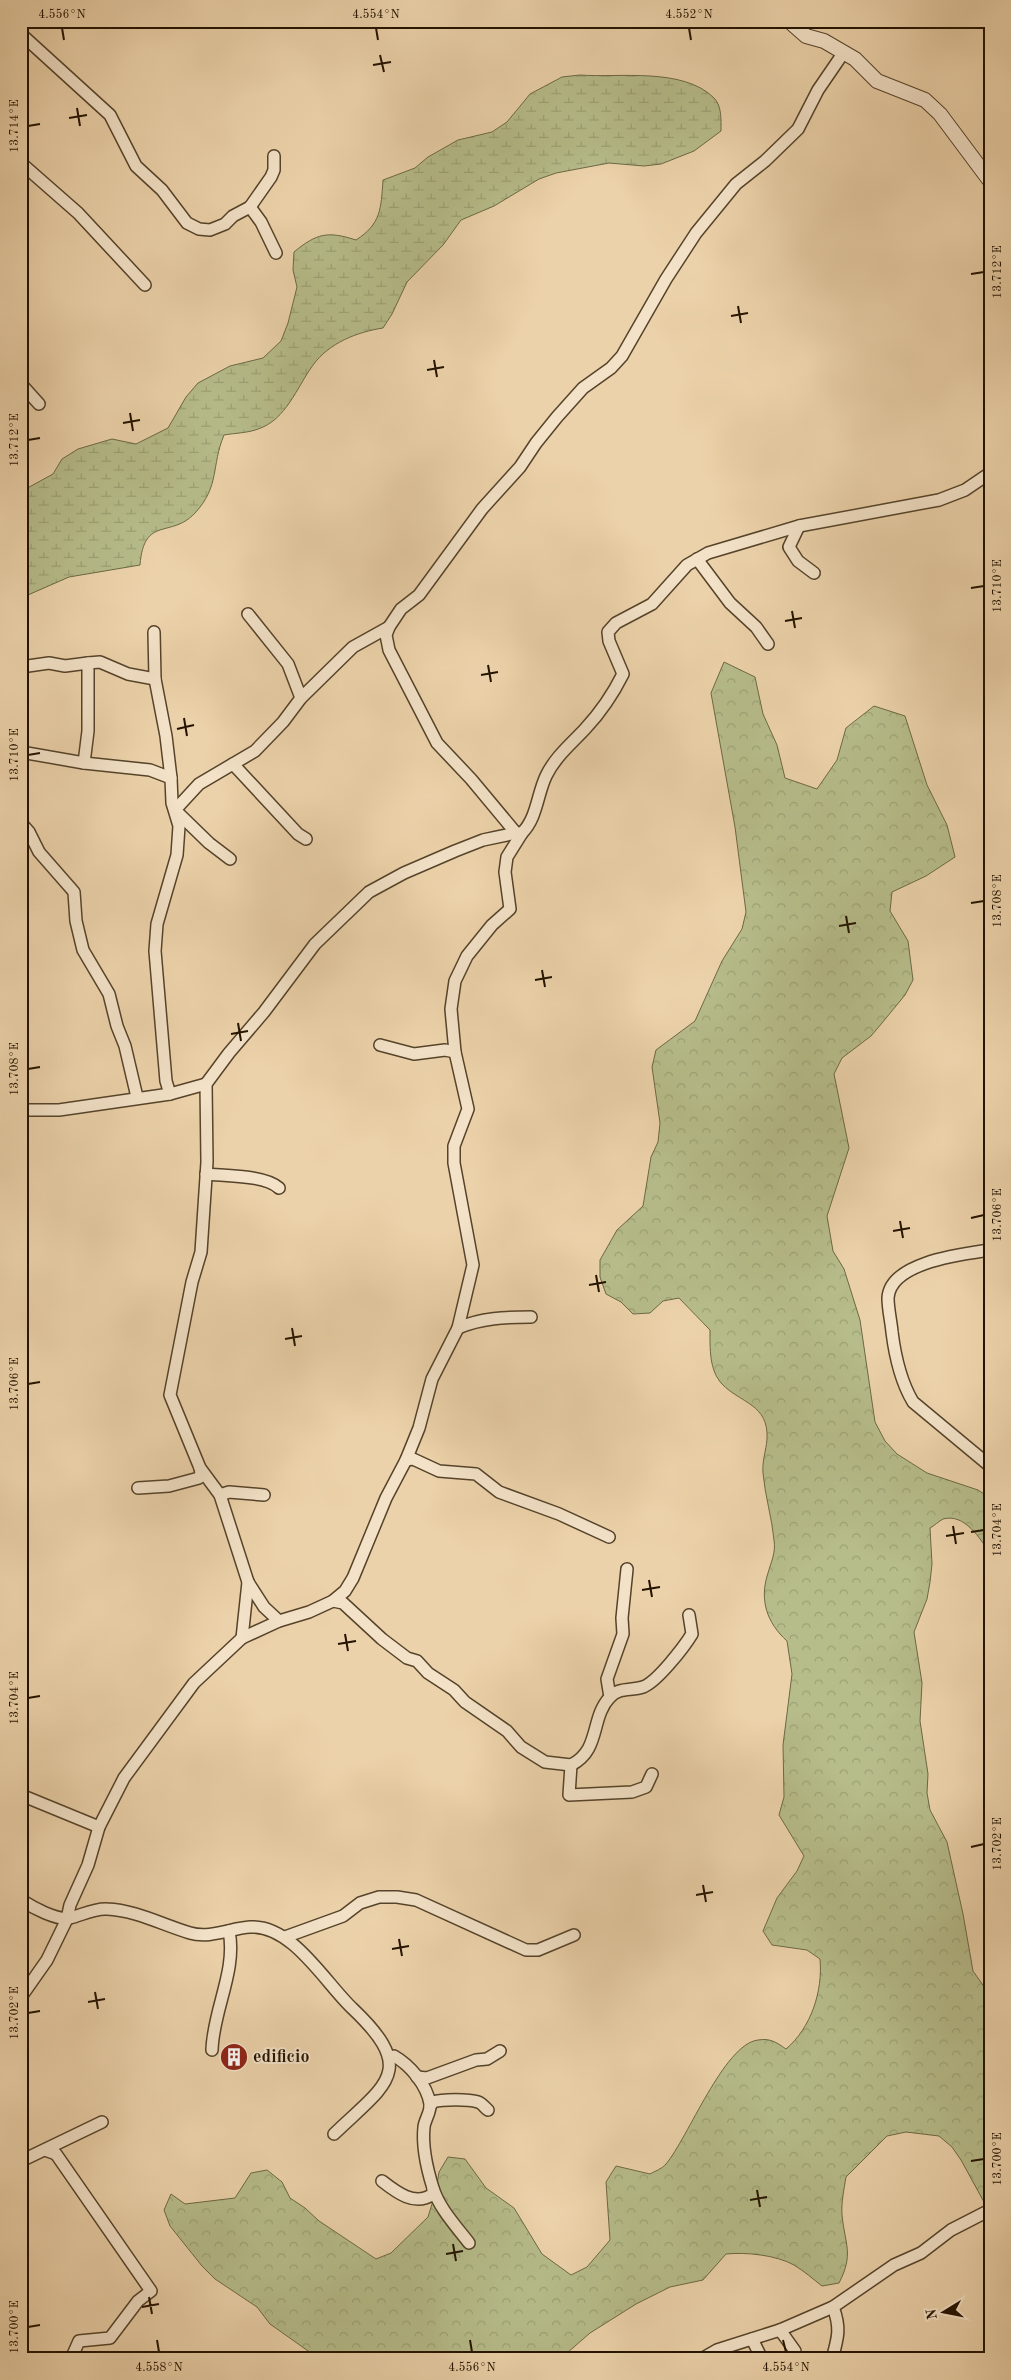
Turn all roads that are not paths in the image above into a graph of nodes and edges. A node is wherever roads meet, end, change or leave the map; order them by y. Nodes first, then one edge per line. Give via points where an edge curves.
1 (789, 21) edge
2 (21, 34) edge
3 (844, 52) junction
4 (274, 156) dead end
5 (21, 163) edge
6 (990, 181) edge
7 (250, 207) junction
8 (276, 253) dead end
9 (145, 286) dead end
10 (21, 384) edge
11 (39, 404) dead end
12 (990, 473) edge
13 (799, 526) junction
14 (697, 559) junction
15 (814, 573) dead end
16 (248, 614) dead end
17 (389, 627) junction
18 (154, 632) dead end
19 (768, 644) dead end
20 (88, 663) junction
21 (21, 667) edge
22 (155, 679) junction
23 (302, 698) junction
24 (21, 752) edge
25 (84, 764) junction
26 (233, 764) junction
27 (171, 778) junction
28 (175, 810) junction
29 (21, 823) edge
30 (519, 833) junction
31 (306, 839) dead end
32 (230, 859) dead end
33 (380, 1045) dead end
34 (455, 1052) junction
35 (206, 1084) junction
36 (170, 1094) junction
37 (138, 1097) junction
38 (21, 1110) edge
39 (206, 1174) junction
40 (279, 1188) dead end
41 (990, 1250) edge
42 (531, 1317) dead end
43 (458, 1328) junction
44 (406, 1460) junction
45 (990, 1466) edge
46 (200, 1468) junction
47 (138, 1488) dead end
48 (220, 1495) junction
49 (264, 1495) dead end
50 (610, 1536) dead end
51 (627, 1569) dead end
52 (248, 1582) junction
53 (333, 1600) junction
54 (689, 1615) dead end
55 (279, 1621) junction
56 (242, 1638) junction
57 (610, 1697) junction
58 (571, 1765) junction
59 (652, 1774) dead end
60 (21, 1795) edge
61 (99, 1827) junction
62 (21, 1900) edge
63 (67, 1919) junction
64 (229, 1930) junction
65 (574, 1935) dead end
66 (285, 1937) junction
67 (23, 1992) edge
68 (212, 2050) dead end
69 (500, 2051) dead end
70 (390, 2058) junction
71 (417, 2077) junction
72 (430, 2106) junction
73 (488, 2110) dead end
74 (102, 2122) dead end
75 (334, 2134) dead end
76 (45, 2150) junction
77 (21, 2161) edge
78 (382, 2181) dead end
79 (433, 2189) junction
80 (990, 2210) edge
81 (468, 2243) dead end
82 (833, 2307) junction
83 (780, 2330) junction
84 (752, 2339) junction
85 (796, 2351) dead end
86 (72, 2359) edge
87 (691, 2359) edge
88 (762, 2359) edge
89 (832, 2359) edge

1 - 3 street via 806,36
2 - 7 street via 110,115 136,166 162,190 187,223 210,230
3 - 6 street via 877,81 925,100 940,114
3 - 17 street via 818,90 798,129 736,184 696,233 622,356 583,388 556,417 520,467 482,509 419,595 401,609
4 - 7 street via 271,177
5 - 9 street via 78,213
7 - 8 street via 262,222
10 - 11 street
12 - 13 street via 965,490 939,500
13 - 14 street via 729,546
13 - 15 street via 789,547 798,561
14 - 19 street
14 - 30 street via 687,565 652,604 608,632 623,674 614,692 587,727 555,760 545,777 529,826
16 - 23 street via 288,664
17 - 23 street via 353,648
17 - 30 street via 386,635 389,650 437,743
18 - 22 street
20 - 21 street
20 - 22 street via 100,662 128,674
20 - 25 street via 88,731
22 - 27 street
23 - 26 street via 255,751
24 - 25 street
25 - 27 street via 150,770
26 - 28 street via 199,784
26 - 31 street
27 - 28 street
28 - 32 street
28 - 36 street via 179,826 177,855 156,924 166,1081
29 - 37 street via 39,852 74,892 83,950 109,994
30 - 34 street via 507,857 504,872 510,909 467,956 455,981 451,1009
30 - 35 street via 483,840 455,851 369,892 315,944
33 - 34 street via 414,1054
34 - 43 street via 468,1109 454,1146 454,1164 474,1265
35 - 36 street
35 - 39 street
36 - 37 street
37 - 38 street via 59,1110
39 - 40 street via 250,1178
39 - 46 street via 201,1252 170,1395
41 - 45 street via 911,1268 899,1276 888,1297 894,1348 913,1402
42 - 43 street via 483,1320
43 - 44 street via 432,1379 419,1428
44 - 50 street via 414,1459 439,1471 476,1474 499,1492
44 - 53 street via 386,1498 353,1578 345,1591
46 - 47 street via 199,1478 169,1486
46 - 48 street
48 - 49 street via 224,1492
48 - 52 street
51 - 57 street via 623,1634 607,1679
52 - 55 street via 264,1607
52 - 56 street
53 - 55 street
53 - 58 street via 343,1603 382,1639 407,1658 417,1661 465,1702 507,1731 521,1747 545,1762
54 - 57 street via 692,1634 679,1656 644,1687 620,1690
55 - 56 street
56 - 61 street via 194,1683 124,1778
57 - 58 street via 600,1715 590,1749
58 - 59 street via 569,1795 632,1792 646,1787
60 - 61 street
61 - 63 street
62 - 63 street via 37,1910
63 - 64 street via 103,1909 118,1910 192,1934
63 - 67 street via 48,1960
64 - 66 street via 261,1928
64 - 68 street via 228,1974 213,2033
65 - 66 street via 538,1950 526,1950 416,1900 379,1897 360,1903 343,1916
66 - 70 street via 372,2027
69 - 71 street via 487,2059 427,2078
70 - 71 street via 394,2056 403,2061
70 - 75 street via 390,2072 380,2089
71 - 72 street via 426,2090
72 - 73 street via 438,2100 479,2102
72 - 79 street via 424,2127 426,2160
74 - 76 street
76 - 77 street
76 - 86 street via 56,2154 150,2292 138,2301 110,2338 79,2341
78 - 79 street via 408,2198 428,2197 433,2194
79 - 81 street
80 - 82 street via 951,2230 921,2253 894,2265
82 - 83 street
82 - 89 street via 838,2322 838,2340
83 - 84 street
83 - 85 street
84 - 87 street via 703,2358
84 - 88 street

